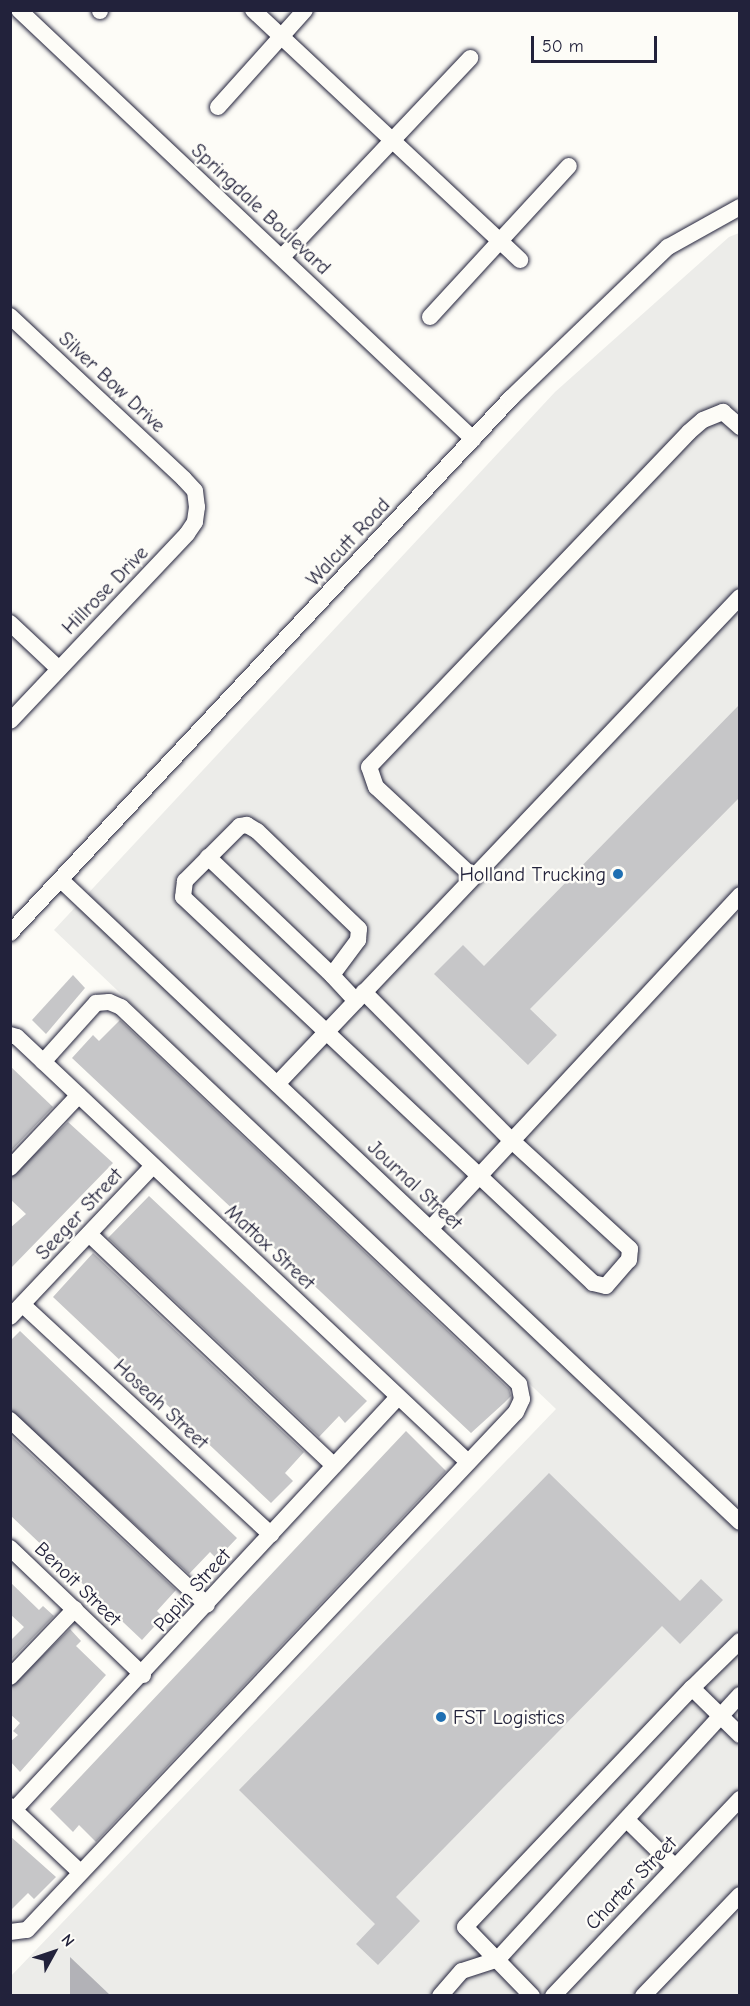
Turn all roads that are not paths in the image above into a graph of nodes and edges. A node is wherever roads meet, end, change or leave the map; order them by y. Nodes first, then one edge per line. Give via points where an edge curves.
1 (19, 10) edge
2 (253, 10) edge
3 (305, 10) edge
4 (281, 37) junction
5 (470, 58) dead end
6 (218, 107) dead end
7 (392, 141) junction
8 (569, 166) dead end
9 (740, 207) edge
10 (498, 240) junction
11 (282, 257) junction
12 (520, 260) dead end
13 (10, 316) edge
14 (430, 317) dead end
15 (740, 427) edge
16 (473, 439) junction
17 (184, 479) joint
18 (740, 597) edge
19 (10, 623) edge
20 (59, 669) junction
21 (10, 721) edge
22 (208, 857) junction
23 (473, 877) junction
24 (61, 879) junction
25 (740, 895) edge
26 (10, 933) edge
27 (332, 975) junction
28 (360, 997) junction
29 (326, 1032) junction
30 (10, 1035) edge
31 (43, 1062) junction
32 (277, 1084) junction
33 (79, 1095) junction
34 (511, 1140) junction
35 (153, 1166) junction
36 (10, 1168) edge
37 (477, 1177) junction
38 (430, 1228) junction
39 (89, 1234) junction
40 (23, 1305) junction
41 (10, 1317) edge
42 (398, 1397) junction
43 (10, 1420) edge
44 (468, 1462) junction
45 (334, 1466) junction
46 (740, 1522) edge
47 (271, 1535) junction
48 (10, 1548) edge
49 (207, 1605) junction
50 (75, 1610) junction
51 (740, 1641) edge
52 (143, 1675) junction
53 (10, 1677) edge
54 (692, 1688) junction
55 (740, 1695) edge
56 (721, 1715) junction
57 (740, 1735) edge
58 (740, 1799) edge
59 (12, 1808) edge
60 (627, 1820) junction
61 (675, 1867) junction
62 (80, 1872) junction
63 (740, 1894) edge
64 (10, 1932) edge
65 (498, 1959) junction
66 (440, 1995) edge
67 (532, 1995) edge
68 (553, 1995) edge
69 (644, 1995) edge

1 - 11 street, Springdale Boulevard
2 - 4 street
3 - 4 street
4 - 6 street
4 - 7 street
5 - 7 street
7 - 10 street
7 - 11 street
8 - 10 street
9 - 16 street, Walcutt Road via 668,247
10 - 12 street
10 - 14 street
11 - 16 street, Springdale Boulevard
13 - 17 street, Silver Bow Drive
15 - 23 street via 723,412 703,420 689,432 369,767 376,787
16 - 24 street, Walcutt Road
17 - 20 street, Hillrose Drive via 195,491 195,522
18 - 23 street
19 - 20 street
20 - 21 street, Hillrose Drive
22 - 27 street
22 - 27 street via 240,826 247,825 274,848 359,929 358,940
22 - 29 street via 185,881 183,897
23 - 28 street
24 - 26 street, Walcutt Road
24 - 32 street, Journal Street
25 - 34 street
27 - 28 street
28 - 29 street
28 - 34 street
29 - 32 street
29 - 37 street
30 - 31 street, Mattox Street
31 - 33 street, Mattox Street
31 - 44 street via 96,1003 109,1002 130,1015 519,1384 522,1400 516,1412
32 - 38 street, Journal Street
33 - 35 street, Mattox Street
33 - 36 street
34 - 37 street
34 - 37 street via 630,1249 629,1260 606,1286 593,1283
35 - 39 street, Seeger Street
35 - 42 street, Mattox Street
37 - 38 street
38 - 46 street, Journal Street
39 - 40 street, Seeger Street
39 - 45 street
40 - 41 street, Seeger Street
40 - 47 street, Hoseah Street
42 - 44 street, Mattox Street
42 - 45 street, Papin Street
43 - 49 street
44 - 62 street
45 - 47 street, Papin Street
47 - 49 street, Papin Street
48 - 50 street, Benoit Street
49 - 52 street, Papin Street
50 - 52 street, Benoit Street
50 - 53 street
51 - 54 street
52 - 59 street, Papin Street
54 - 56 street
54 - 65 street via 465,1927
55 - 56 street
56 - 57 street
56 - 60 street
58 - 61 street, Charter Street
59 - 62 street
60 - 61 street
60 - 65 street
61 - 68 street, Charter Street
62 - 64 street via 27,1930
63 - 69 street
65 - 66 street via 462,1971
65 - 67 street

